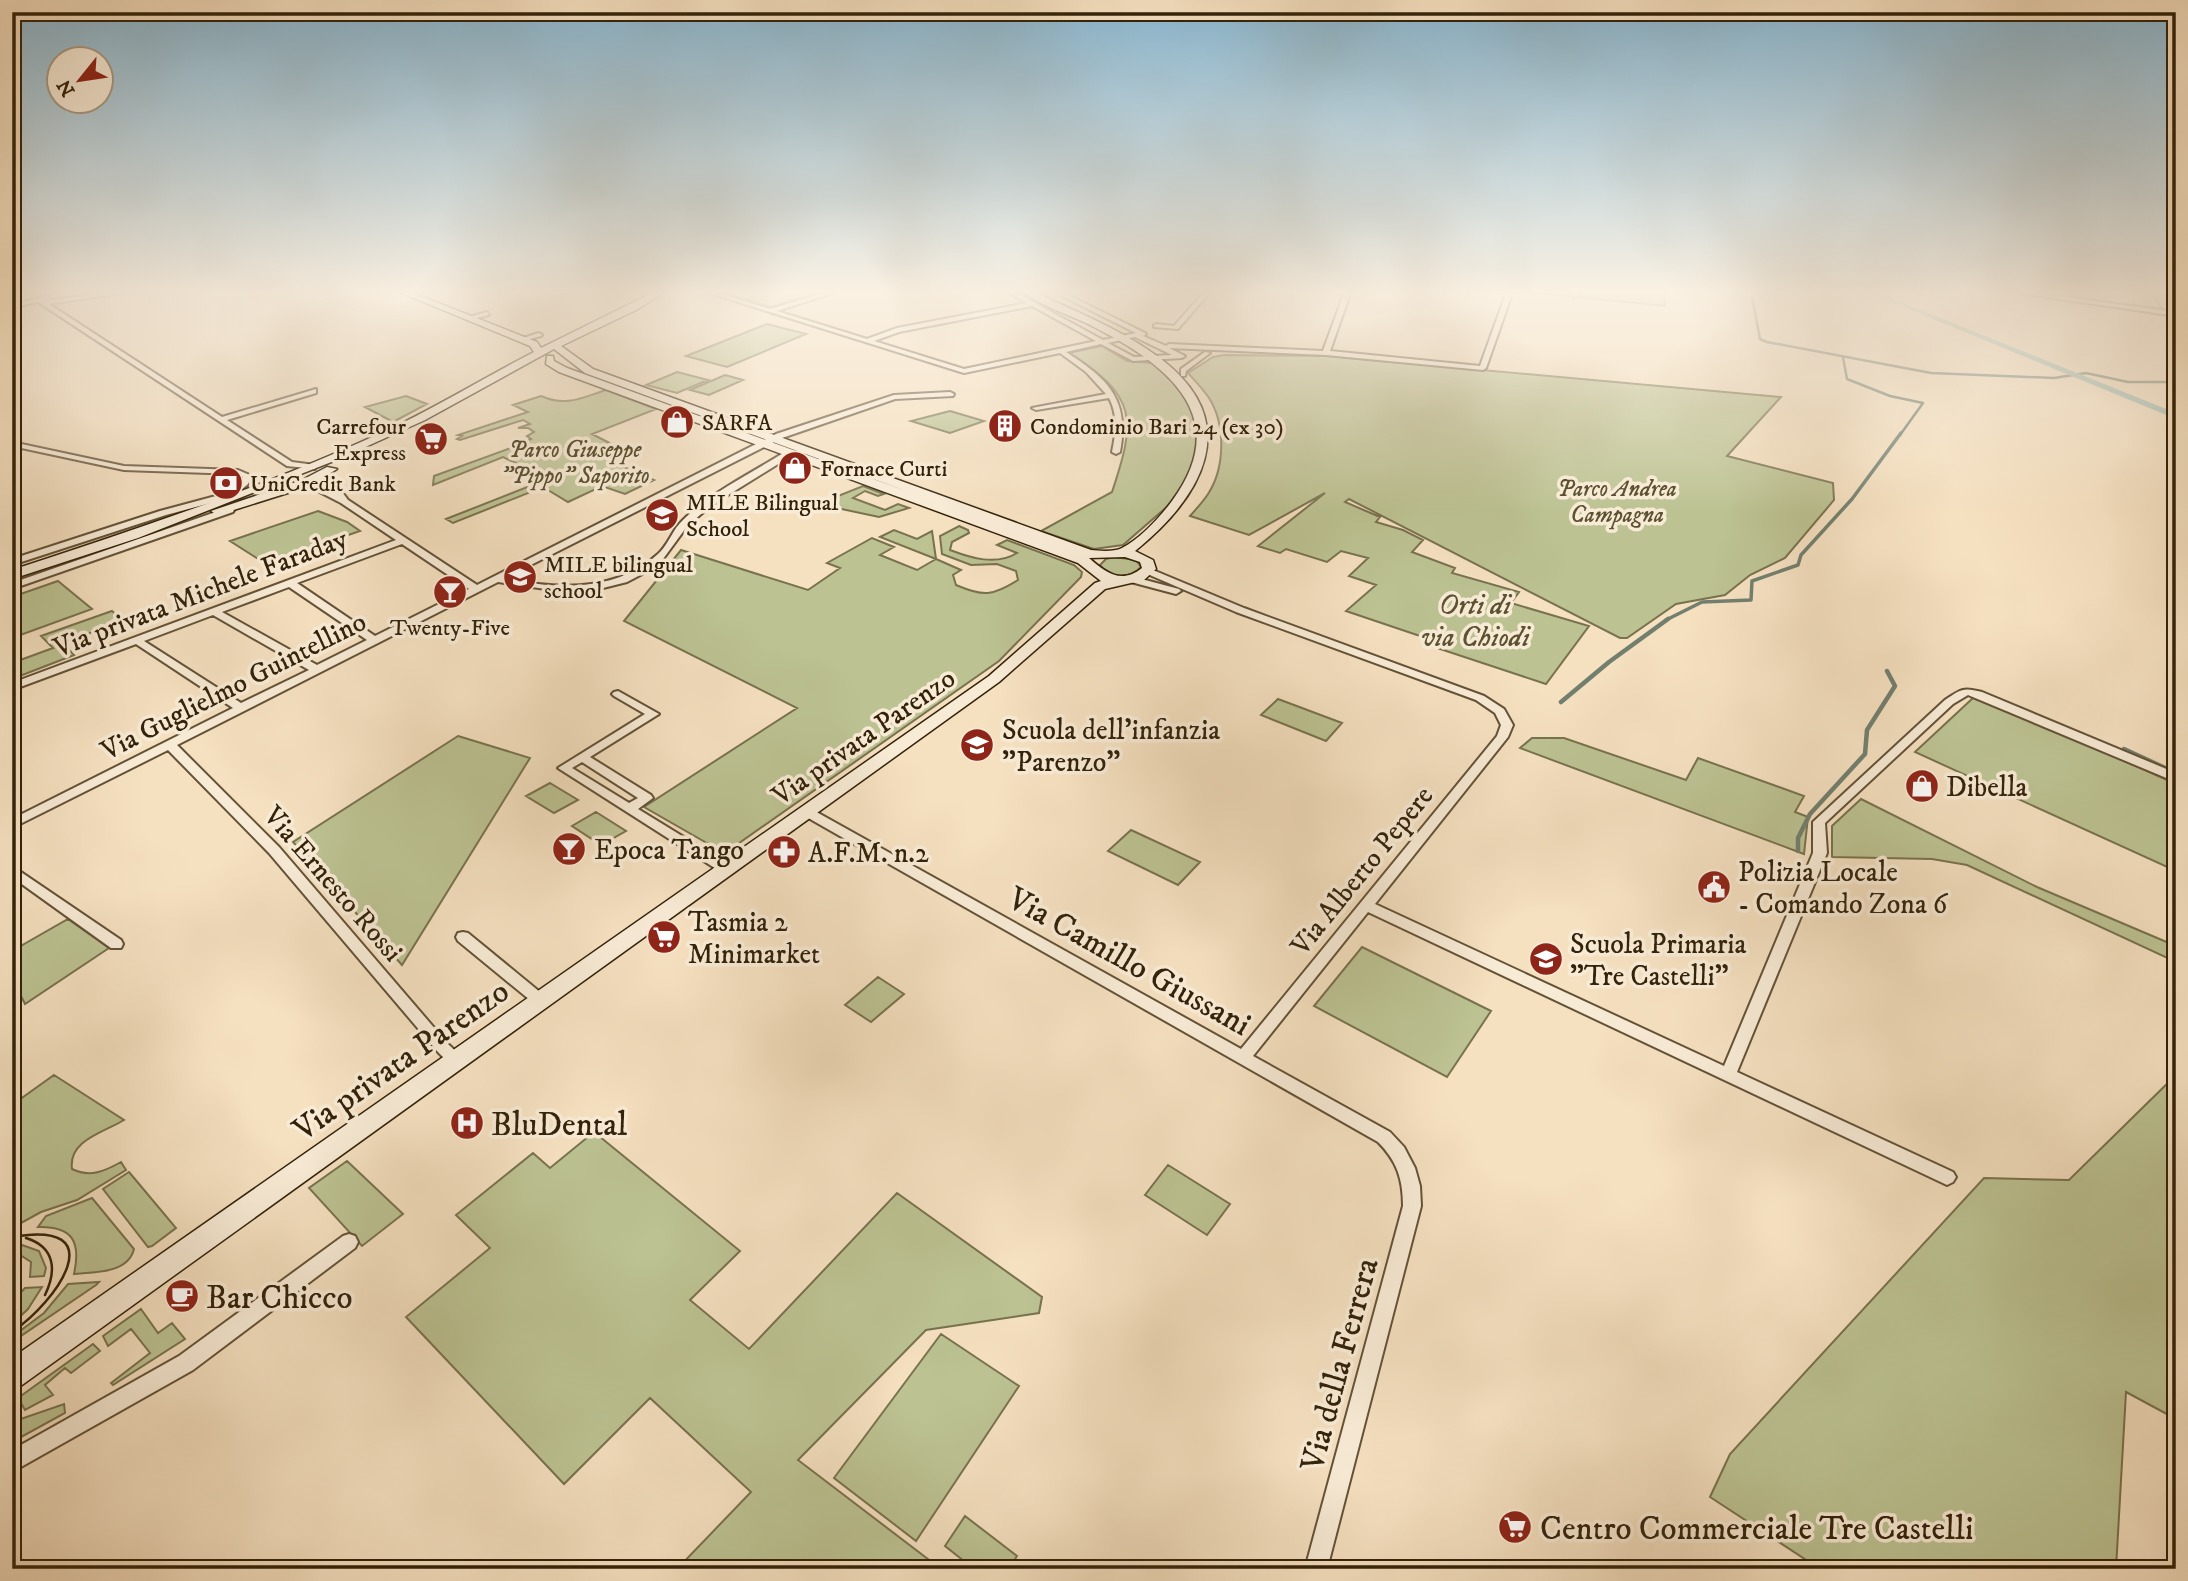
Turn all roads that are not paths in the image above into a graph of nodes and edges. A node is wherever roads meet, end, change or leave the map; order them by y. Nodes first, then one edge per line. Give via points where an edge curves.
1 (145, 365) edge
2 (518, 365) edge
3 (535, 365) edge
4 (553, 365) edge
5 (578, 365) edge
6 (943, 365) edge
7 (999, 365) edge
8 (1081, 365) edge
9 (1164, 365) edge
10 (1167, 365) edge
11 (1190, 365) edge
12 (1449, 365) edge
13 (1484, 365) edge
14 (524, 370) junction
15 (563, 370) junction
16 (1183, 376) junction
17 (313, 391) dead end
18 (468, 393) junction
19 (950, 394) dead end
20 (1111, 395) junction
21 (1036, 408) dead end
22 (222, 419) junction
23 (404, 426) junction
24 (768, 441) junction
25 (12, 444) edge
26 (1116, 452) dead end
27 (788, 454) junction
28 (312, 467) junction
29 (291, 469) junction
30 (324, 474) junction
31 (306, 483) junction
32 (230, 495) junction
33 (344, 500) junction
34 (246, 503) junction
35 (123, 538) junction
36 (404, 540) junction
37 (1125, 552) junction
38 (1103, 555) junction
39 (12, 562) edge
40 (1146, 564) junction
41 (1094, 569) junction
42 (12, 575) edge
43 (496, 579) junction
44 (1123, 580) junction
45 (290, 583) junction
46 (12, 586) edge
47 (476, 589) junction
48 (1240, 610) junction
49 (213, 611) junction
50 (136, 640) junction
51 (374, 640) junction
52 (1031, 647) junction
53 (317, 670) junction
54 (12, 687) edge
55 (618, 694) dead end
56 (241, 708) junction
57 (1500, 711) joint
58 (169, 744) junction
59 (583, 758) junction
60 (2176, 778) edge
61 (629, 809) junction
62 (807, 813) junction
63 (12, 824) edge
64 (726, 869) junction
65 (12, 870) edge
66 (1365, 905) junction
67 (463, 937) dead end
68 (116, 944) dead end
69 (541, 1000) junction
70 (1242, 1058) junction
71 (457, 1060) junction
72 (1728, 1075) junction
73 (1410, 1174) joint
74 (1947, 1177) dead end
75 (349, 1242) dead end
76 (12, 1375) edge
77 (12, 1462) edge
78 (1315, 1569) edge

1 - 22 street
2 - 18 street
3 - 14 street
4 - 15 street
5 - 24 street
6 - 7 street via 966,372
8 - 20 street via 1097,376
9 - 37 street via 1195,402 1203,427 1203,453 1182,499
10 - 16 street
11 - 16 street
12 - 13 street
14 - 15 street
14 - 18 street
15 - 24 street
16 - 40 street via 1210,414 1213,458 1197,495 1147,548
17 - 22 street
18 - 23 street
19 - 24 street via 894,397
20 - 21 street
20 - 26 street via 1121,424
22 - 29 street
23 - 28 street
23 - 30 street
24 - 27 street
24 - 38 street via 1089,554
24 - 43 street
25 - 32 street via 124,468 246,474 247,480
27 - 41 street
27 - 43 street via 712,501 684,524 658,559 627,576 559,590
28 - 29 street
28 - 30 street
29 - 31 street
29 - 32 street
30 - 31 street
30 - 33 street
31 - 33 street
31 - 34 street
32 - 35 street
32 - 39 street
33 - 36 street
34 - 35 street
34 - 46 street
35 - 42 street
36 - 45 street, Via privata Michele Faraday
36 - 47 street
37 - 38 street
37 - 40 street
38 - 41 street, Via privata Parenzo
40 - 44 street, Via privata Parenzo
40 - 48 street
41 - 44 street
41 - 52 street, Via privata Parenzo
43 - 47 street, Via Guglielmo Guintellino
44 - 48 street via 1141,580
44 - 52 street, Via privata Parenzo via 1100,586
45 - 49 street, Via privata Michele Faraday
45 - 51 street
47 - 51 street, Via Guglielmo Guintellino
48 - 57 street via 1460,690
49 - 50 street, Via privata Michele Faraday
49 - 53 street
50 - 54 street, Via privata Michele Faraday
50 - 56 street
51 - 53 street, Via Guglielmo Guintellino
52 - 62 street, Via privata Parenzo via 994,679
53 - 56 street, Via Guglielmo Guintellino
55 - 59 street via 653,714
56 - 58 street, Via Guglielmo Guintellino
57 - 66 street, Via Alberto Pepere via 1507,725 1502,737
58 - 63 street, Via Guglielmo Guintellino
58 - 71 street, Via Ernesto Rossi via 274,850
59 - 61 street via 647,798
59 - 61 street via 564,768
60 - 72 street via 1979,694 1966,691 1949,702 1819,822 1820,853
61 - 64 street
62 - 64 street, Via privata Parenzo
62 - 70 street, Via Camillo Giussani
64 - 69 street, Via privata Parenzo
65 - 68 street
66 - 70 street, Via Alberto Pepere
66 - 72 street
67 - 69 street, Via privata Parenzo
69 - 71 street, Via privata Parenzo
70 - 73 street, Via Camillo Giussani via 1384,1138 1405,1161
71 - 76 street, Via privata Parenzo
72 - 74 street
73 - 78 street, Via della Ferrera via 1412,1206
75 - 77 street via 186,1363

